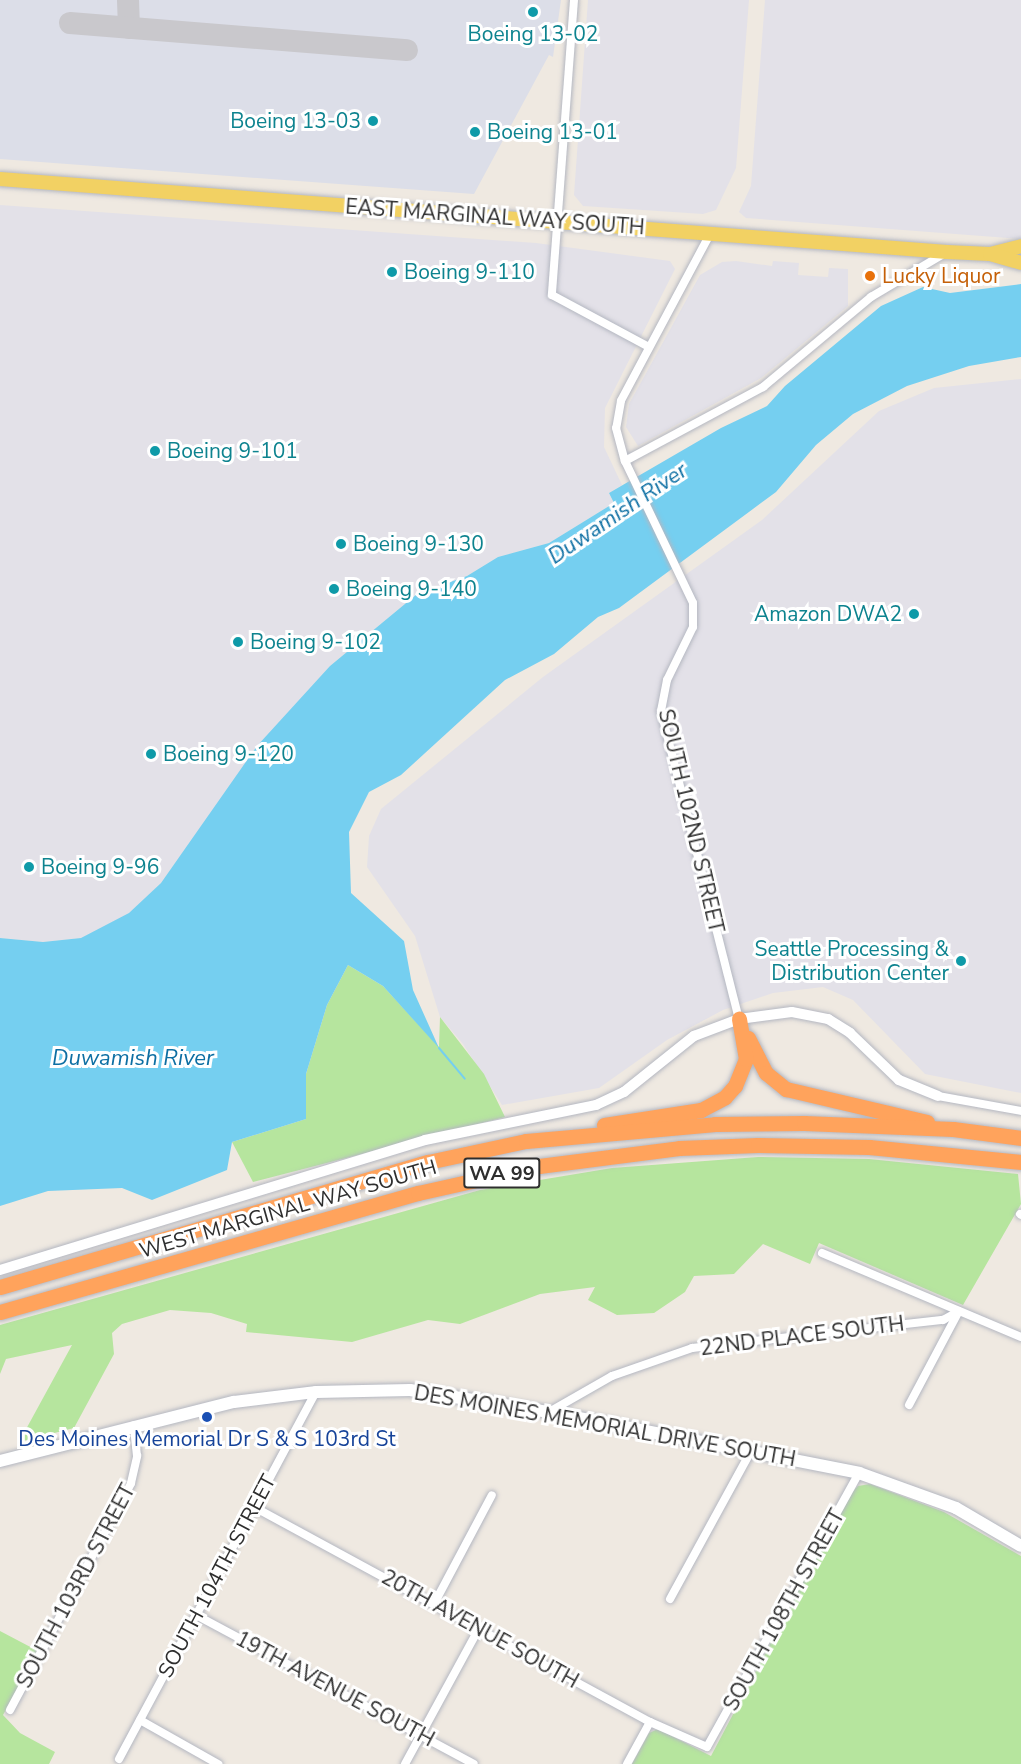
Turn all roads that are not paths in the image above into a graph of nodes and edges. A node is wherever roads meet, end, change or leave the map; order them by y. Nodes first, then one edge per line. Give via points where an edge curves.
1 (574, 0) edge
2 (0, 179) edge
3 (559, 222) junction
4 (710, 234) junction
5 (1021, 246) edge
6 (947, 252) junction
7 (990, 254) junction
8 (1021, 263) edge
9 (649, 347) junction
10 (625, 461) junction
11 (739, 1019) junction
12 (938, 1096) joint
13 (1021, 1111) edge
14 (953, 1129) junction
15 (1021, 1138) edge
16 (526, 1141) junction
17 (1021, 1162) edge
18 (822, 1253) dead end
19 (0, 1269) edge
20 (0, 1287) edge
21 (959, 1311) junction
22 (0, 1312) edge
23 (1020, 1337) edge
24 (316, 1392) junction
25 (909, 1405) dead end
26 (549, 1412) junction
27 (134, 1425) junction
28 (750, 1451) junction
29 (0, 1461) edge
30 (859, 1473) junction
31 (492, 1495) dead end
32 (254, 1507) junction
33 (1021, 1546) edge
34 (670, 1599) dead end
35 (434, 1604) junction
36 (196, 1615) junction
37 (479, 1628) junction
38 (10, 1710) dead end
39 (140, 1720) junction
40 (650, 1722) junction
41 (421, 1734) junction
42 (707, 1747) joint
43 (119, 1759) dead end
44 (218, 1764) edge
45 (405, 1764) edge
46 (474, 1764) edge
47 (627, 1764) edge

1 - 3 street
2 - 3 main road, EAST MARGINAL WAY SOUTH
3 - 4 main road, EAST MARGINAL WAY SOUTH
3 - 9 street via 552,295
4 - 6 main road, EAST MARGINAL WAY SOUTH
4 - 9 street, SOUTH 102ND STREET
5 - 7 main road, EAST MARGINAL WAY SOUTH
6 - 7 main road, EAST MARGINAL WAY SOUTH
6 - 10 street via 857,307 763,387
7 - 8 main road, EAST MARGINAL WAY SOUTH
9 - 10 street, SOUTH 102ND STREET via 618,409 616,428
10 - 11 street, SOUTH 102ND STREET via 682,578 694,615 663,691 663,724
11 - 12 street via 792,1012 828,1019 850,1033 899,1080
11 - 14 highway via 766,1073 786,1089
11 - 16 highway via 746,1059 735,1086 716,1104
11 - 19 street via 694,1036 624,1092 603,1102 424,1140
12 - 13 street
14 - 15 highway, WEST MARGINAL WAY SOUTH / WA 99
14 - 16 highway, WEST MARGINAL WAY SOUTH / WA 99 via 715,1124
16 - 20 highway, WEST MARGINAL WAY SOUTH / WA 99 via 428,1162
17 - 22 highway, WEST MARGINAL WAY SOUTH / WA 99 via 880,1148 758,1145 679,1148 539,1166 418,1193
18 - 21 street
21 - 23 street
21 - 25 street
21 - 26 street, 22ND PLACE SOUTH via 943,1320 692,1348 612,1376
24 - 26 main road, DES MOINES MEMORIAL DRIVE SOUTH via 411,1390
24 - 27 main road, DES MOINES MEMORIAL DRIVE SOUTH via 234,1402
24 - 32 street, SOUTH 104TH STREET
26 - 28 main road, DES MOINES MEMORIAL DRIVE SOUTH
27 - 29 main road, DES MOINES MEMORIAL DRIVE SOUTH
27 - 38 street, SOUTH 103RD STREET via 137,1456 132,1483
28 - 30 main road, DES MOINES MEMORIAL DRIVE SOUTH
28 - 34 street
30 - 33 main road, DES MOINES MEMORIAL DRIVE SOUTH via 956,1508
30 - 42 street, SOUTH 108TH STREET
31 - 35 street
32 - 35 street, 20TH AVENUE SOUTH
32 - 36 street, SOUTH 104TH STREET
35 - 37 street, 20TH AVENUE SOUTH
36 - 39 street, SOUTH 104TH STREET
36 - 41 street, 19TH AVENUE SOUTH
37 - 40 street, 20TH AVENUE SOUTH
37 - 41 street
39 - 43 street, SOUTH 104TH STREET
39 - 44 street
40 - 42 street, 20TH AVENUE SOUTH
40 - 47 street
41 - 45 street
41 - 46 street, 19TH AVENUE SOUTH

